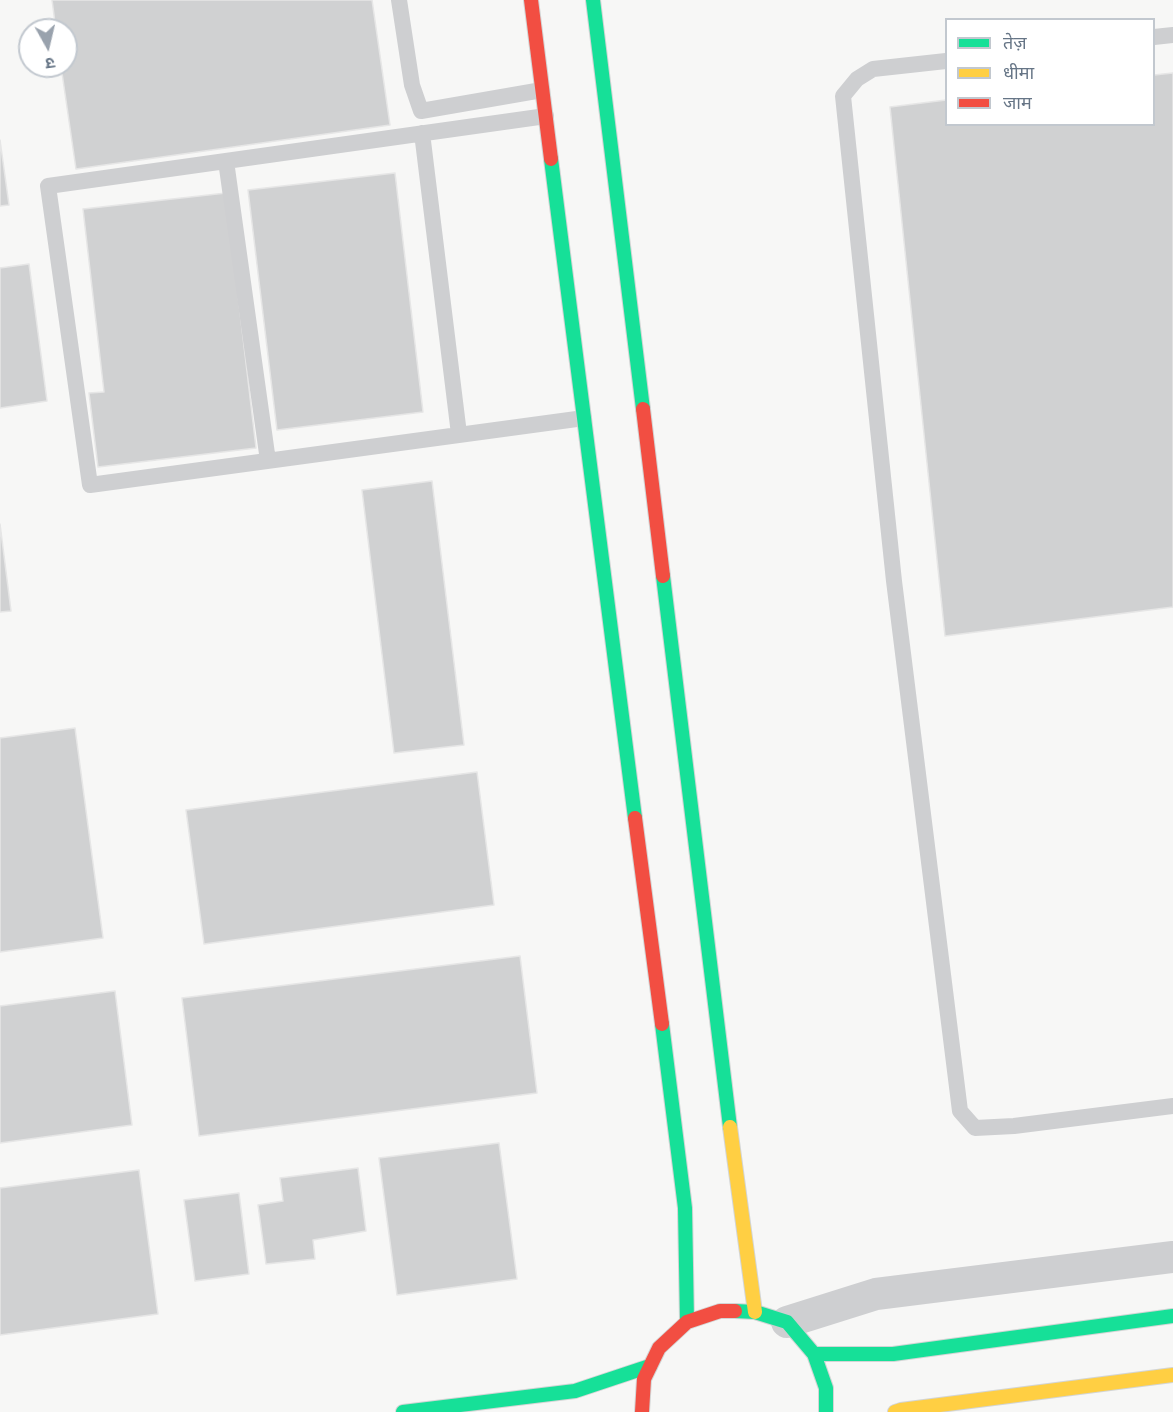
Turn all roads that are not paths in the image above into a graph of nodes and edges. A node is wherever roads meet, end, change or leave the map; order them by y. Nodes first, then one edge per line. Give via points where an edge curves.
1 (399, 0) edge
2 (531, 0) edge
3 (593, 0) edge
4 (1173, 34) edge
5 (1155, 37) edge
6 (945, 61) edge
7 (542, 90) junction
8 (546, 116) junction
9 (422, 133) junction
10 (226, 161) junction
11 (584, 418) junction
12 (459, 434) junction
13 (268, 461) junction
14 (1173, 1106) edge
15 (1173, 1257) edge
16 (756, 1312) junction
17 (1173, 1316) edge
18 (687, 1322) junction
19 (787, 1322) junction
20 (814, 1354) junction
21 (650, 1366) junction
22 (1173, 1375) edge
23 (403, 1412) edge
24 (642, 1412) edge
25 (826, 1412) edge
26 (895, 1412) edge

1 - 7 lane via 412,85 421,111
2 - 7 street
3 - 16 street via 739,1201
4 - 5 lane
6 - 14 lane via 873,69 857,79 843,96 894,581 960,1111 975,1128
7 - 8 street
8 - 9 lane
8 - 11 street
9 - 10 lane
9 - 12 lane
10 - 13 lane
10 - 13 lane via 48,186 90,485
11 - 12 lane
11 - 18 street via 685,1208
12 - 13 lane
15 - 19 street via 876,1294
16 - 18 street via 720,1311
16 - 19 street
17 - 20 street via 894,1354
18 - 21 street via 659,1348
19 - 20 street
20 - 25 street via 826,1388
21 - 23 street via 575,1391
21 - 24 street via 644,1379
22 - 26 street

